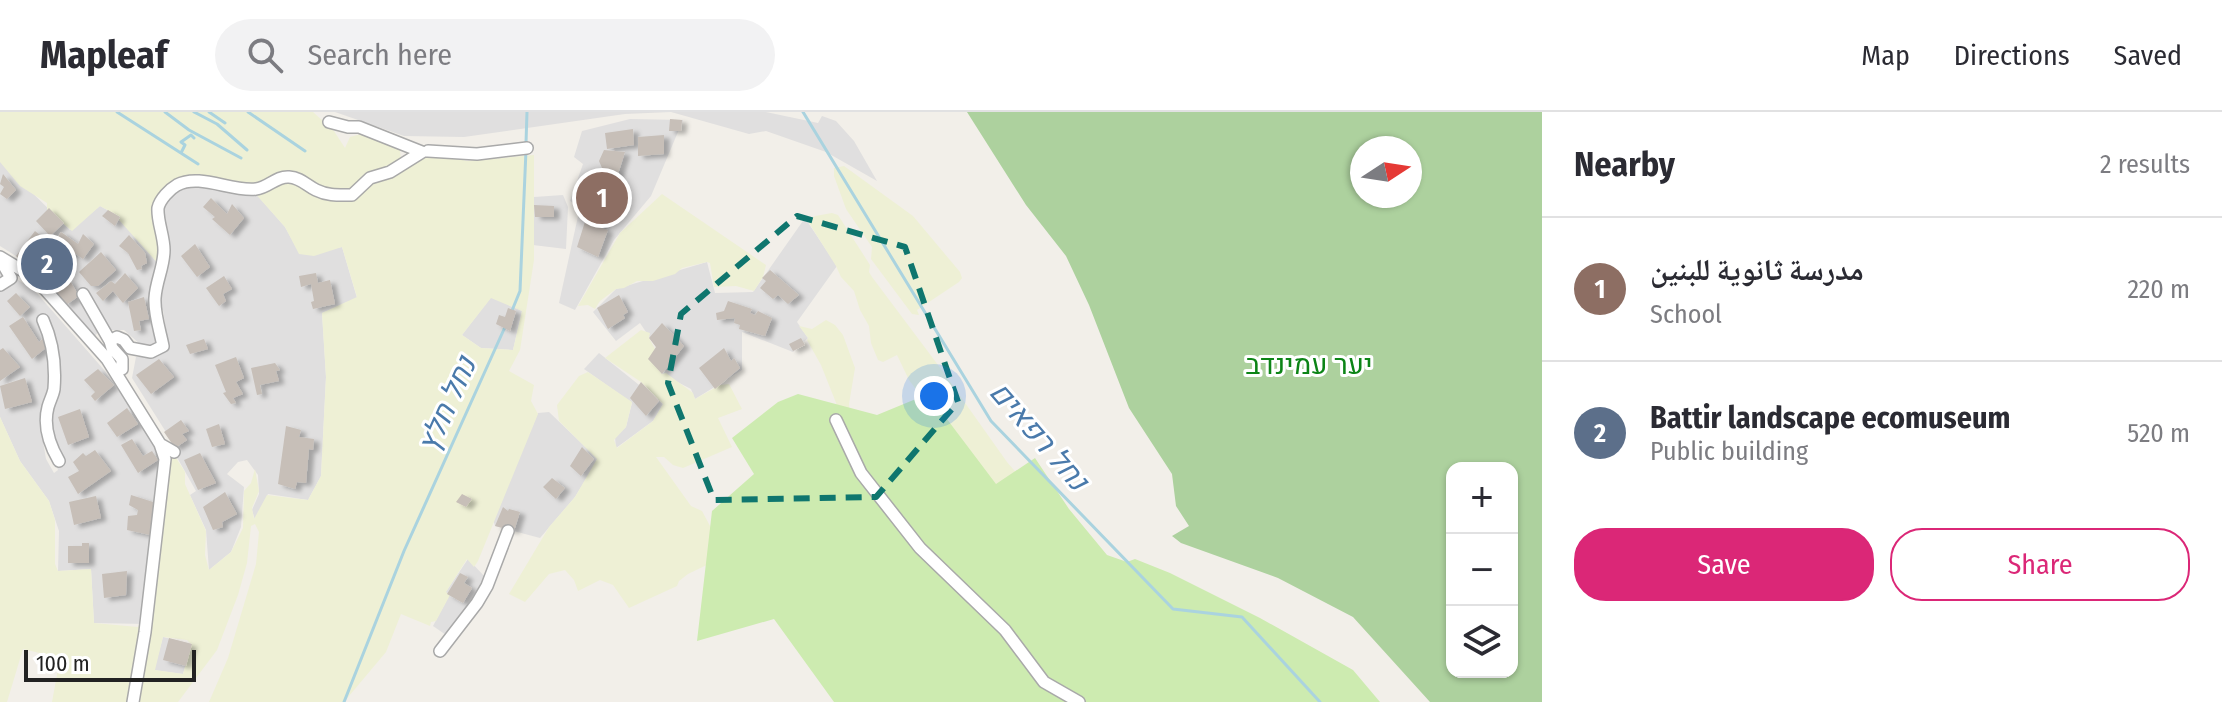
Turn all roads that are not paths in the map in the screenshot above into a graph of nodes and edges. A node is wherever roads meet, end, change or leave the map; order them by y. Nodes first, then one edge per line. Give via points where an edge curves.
1 (329, 122) dead end
2 (527, 148) dead end
3 (428, 151) dead end
4 (0, 258) edge
5 (0, 285) edge
6 (83, 294) dead end
7 (43, 320) dead end
8 (110, 341) junction
9 (115, 372) junction
10 (836, 420) dead end
11 (160, 444) junction
12 (174, 452) dead end
13 (59, 461) dead end
14 (508, 531) dead end
15 (440, 651) dead end
16 (133, 702) edge
17 (1079, 702) edge

1 - 8 street via 359,127 422,152 370,178 352,195 331,195 286,177 259,189 178,184 158,206 164,249 154,302 163,346 151,352 130,348 117,337
2 - 3 street via 477,154
4 - 5 street via 11,278
4 - 9 street via 26,278 35,278
6 - 8 street
7 - 13 street via 55,376 45,422
8 - 9 street via 122,359 122,369
9 - 11 street
10 - 17 street via 861,473 920,548 1005,630 1044,682
11 - 12 street
11 - 16 street via 163,485
14 - 15 street via 487,586

